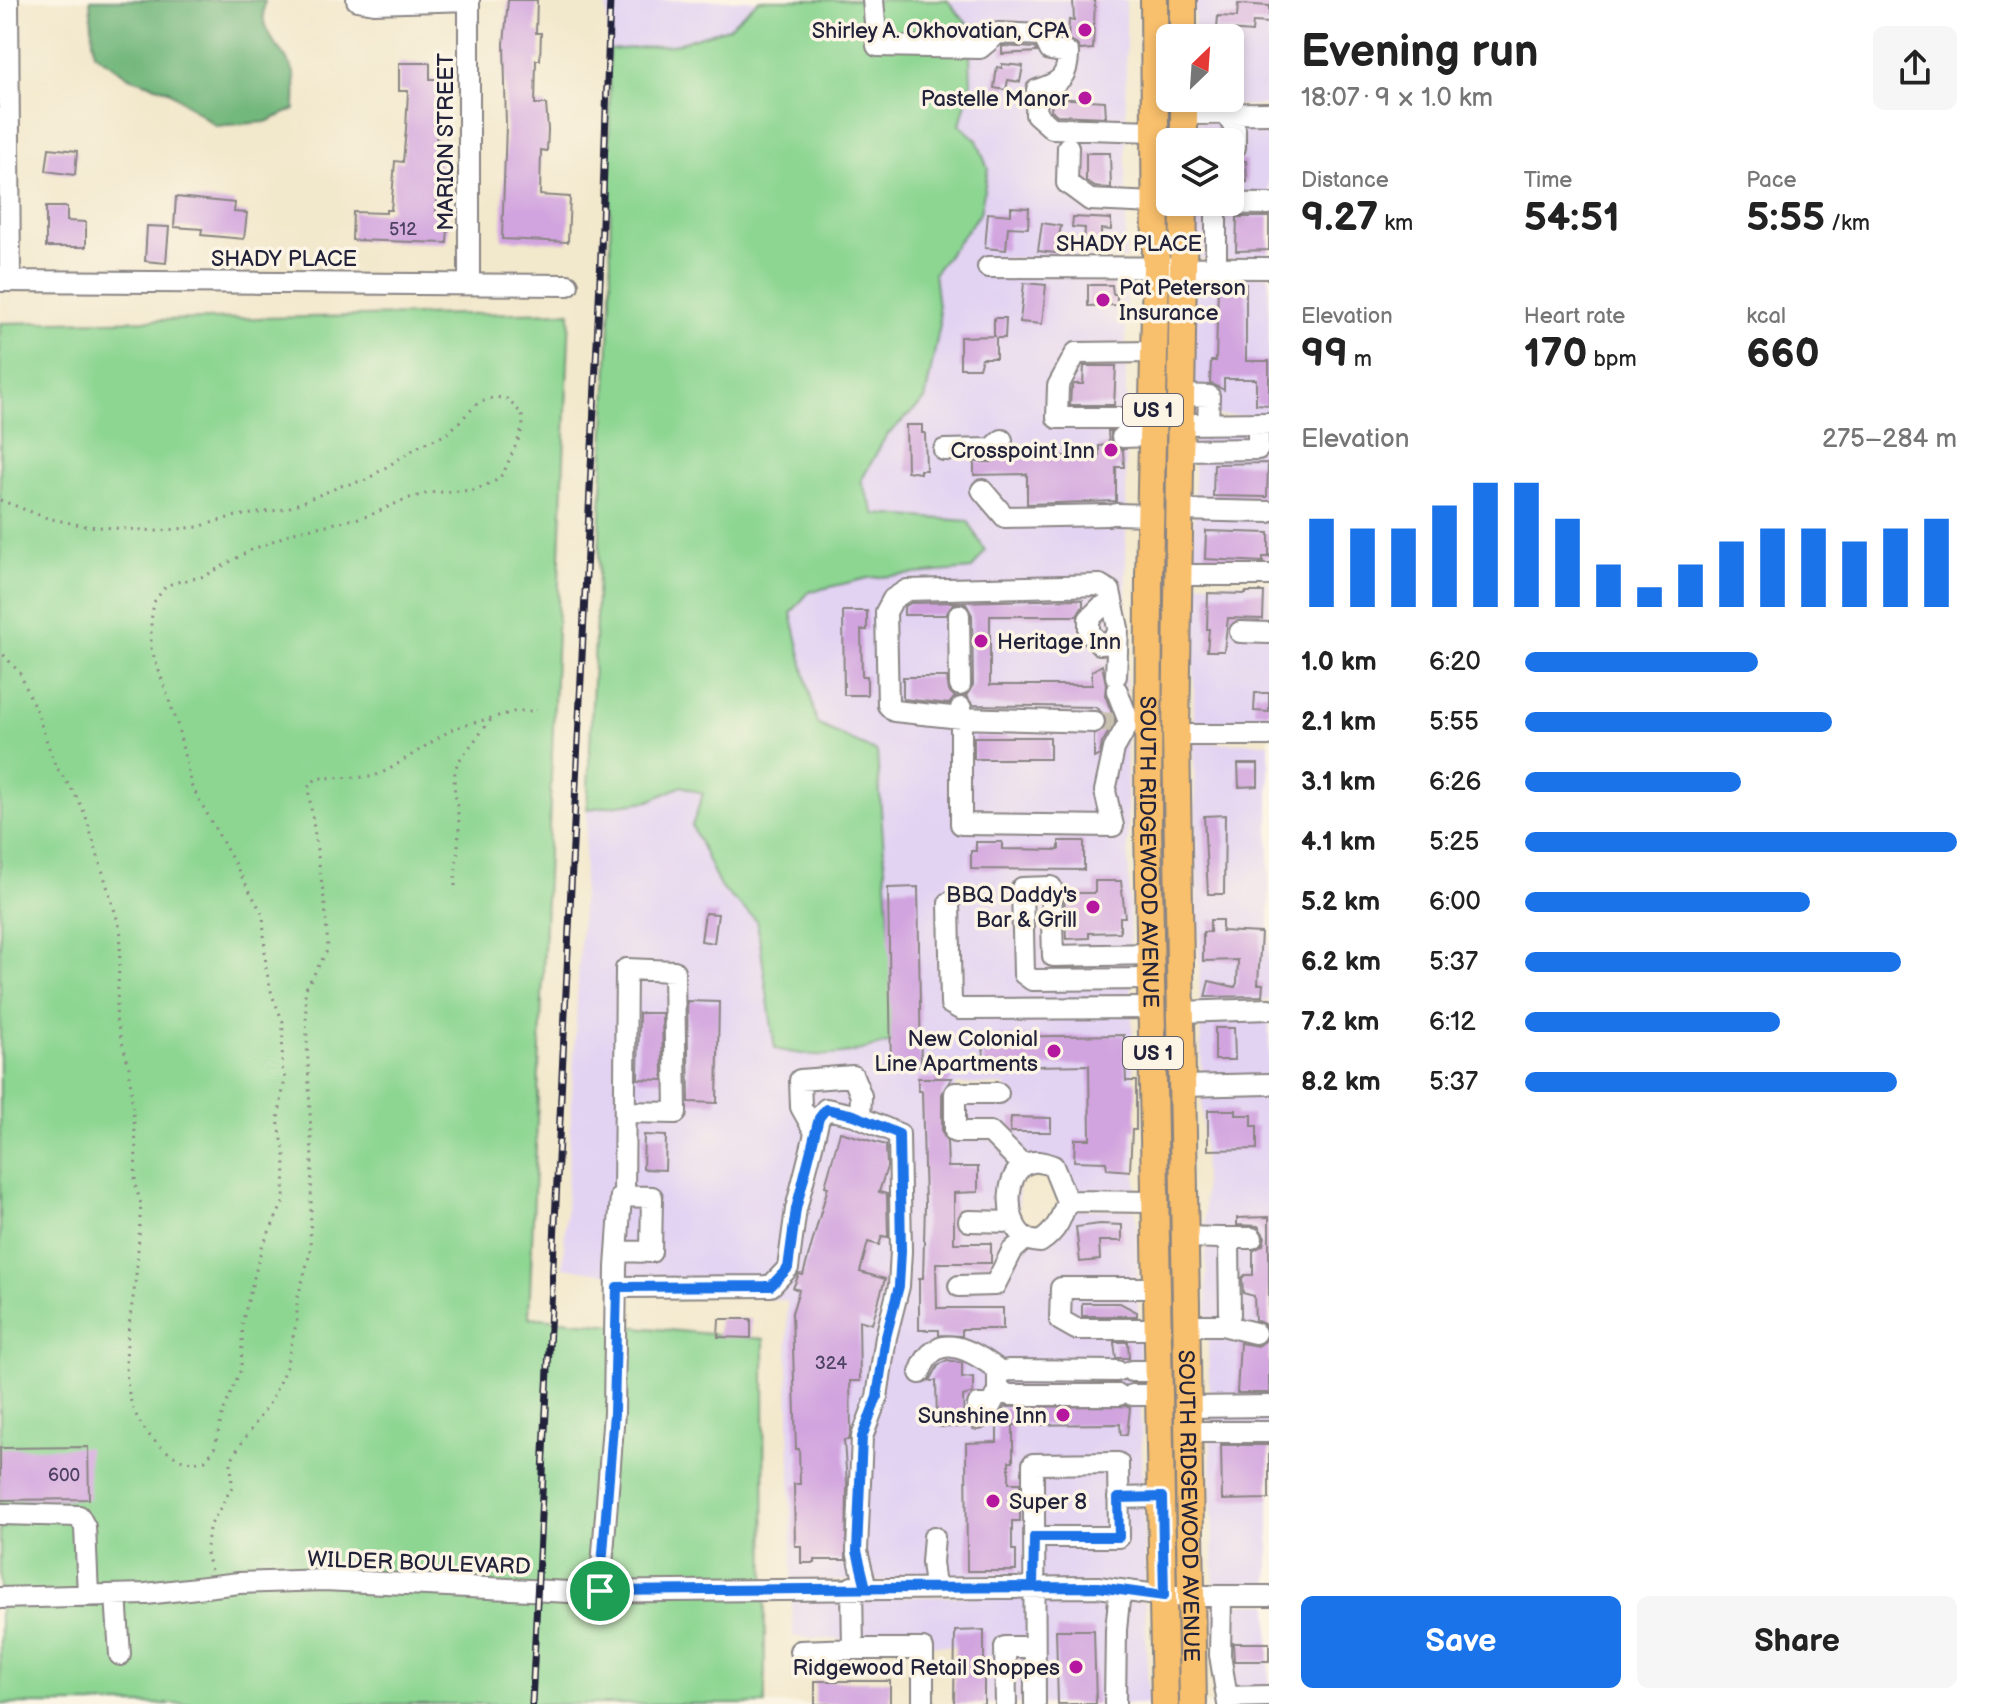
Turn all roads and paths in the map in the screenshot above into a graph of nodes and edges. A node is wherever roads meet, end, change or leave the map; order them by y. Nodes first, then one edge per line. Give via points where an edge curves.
1 (8, 0) edge
2 (357, 0) edge
3 (469, 0) edge
4 (873, 0) edge
5 (1154, 0) edge
6 (1183, 0) edge
7 (1183, 24) edge
8 (1217, 112) edge
9 (1269, 113) edge
10 (1228, 114) junction
11 (1235, 128) edge
12 (1155, 131) junction
13 (1068, 147) dead end
14 (1155, 203) junction
15 (1244, 204) edge
16 (1269, 204) edge
17 (1184, 216) edge
18 (1216, 216) edge
19 (988, 267) dead end
20 (1156, 267) junction
21 (1184, 268) junction
22 (1216, 268) junction
23 (1269, 268) edge
24 (5, 281) edge
25 (469, 283) junction
26 (568, 285) dead end
27 (1154, 352) junction
28 (1182, 395) junction
29 (1137, 422) junction
30 (1263, 423) edge
31 (1208, 424) junction
32 (1181, 437) junction
33 (1002, 440) dead end
34 (944, 450) dead end
35 (982, 490) dead end
36 (0, 500) edge
37 (1179, 510) junction
38 (1269, 512) edge
39 (1150, 515) junction
40 (1269, 574) edge
41 (1178, 575) junction
42 (958, 600) junction
43 (1112, 602) junction
44 (1118, 631) junction
45 (1240, 632) dead end
46 (1269, 633) edge
47 (1148, 649) junction
48 (0, 651) edge
49 (960, 685) dead end
50 (537, 711) dead end
51 (961, 713) junction
52 (493, 717) junction
53 (1094, 722) tunnel mouth
54 (1137, 726) junction
55 (1176, 735) junction
56 (1269, 735) edge
57 (1177, 785) junction
58 (1113, 826) junction
59 (1148, 828) junction
60 (455, 886) dead end
61 (949, 903) dead end
62 (1152, 966) junction
63 (1153, 1008) junction
64 (1269, 1009) edge
65 (1180, 1012) junction
66 (1269, 1084) edge
67 (1182, 1086) junction
68 (998, 1093) dead end
69 (625, 1112) junction
70 (860, 1118) junction
71 (815, 1132) junction
72 (1023, 1165) junction
73 (624, 1196) junction
74 (1067, 1201) junction
75 (1156, 1202) junction
76 (969, 1221) dead end
77 (1019, 1231) junction
78 (1185, 1237) junction
79 (1220, 1238) junction
80 (1252, 1238) dead end
81 (618, 1251) junction
82 (959, 1286) dead end
83 (617, 1287) junction
84 (1158, 1288) junction
85 (1186, 1325) junction
86 (1222, 1325) junction
87 (1159, 1329) junction
88 (1255, 1333) dead end
89 (920, 1373) dead end
90 (1000, 1381) junction
91 (1160, 1383) junction
92 (1269, 1406) edge
93 (978, 1419) dead end
94 (1188, 1420) junction
95 (1269, 1432) edge
96 (1162, 1497) junction
97 (1118, 1498) junction
98 (0, 1514) edge
99 (934, 1537) dead end
100 (1034, 1537) junction
101 (229, 1585) junction
102 (935, 1587) junction
103 (1033, 1587) junction
104 (859, 1588) junction
105 (1120, 1590) junction
106 (600, 1591) junction
107 (88, 1595) junction
108 (116, 1595) junction
109 (1164, 1596) junction
110 (1192, 1596) junction
111 (1221, 1596) junction
112 (1269, 1596) edge
113 (0, 1598) edge
114 (1034, 1647) junction
115 (853, 1649) junction
116 (800, 1651) dead end
117 (120, 1655) dead end
118 (1193, 1676) junction
119 (1222, 1676) junction
120 (1269, 1696) edge
121 (1227, 1700) edge
122 (923, 1704) edge
123 (1006, 1704) edge
124 (1035, 1704) edge
125 (1115, 1704) edge
126 (1165, 1704) edge
127 (1193, 1704) edge

1 - 24 street
2 - 3 street
3 - 25 street, MARION STREET
4 - 12 street via 877,46 980,48 998,33 1043,35 1050,50 1068,53 1068,69 1056,84 1037,90 1036,114 1052,128
5 - 12 main road, SOUTH RIDGEWOOD AVENUE / US 1
6 - 7 main road
8 - 10 street
9 - 10 street
10 - 11 street
12 - 14 main road, SOUTH RIDGEWOOD AVENUE / US 1
13 - 14 street via 1067,183 1090,200
14 - 20 main road, SOUTH RIDGEWOOD AVENUE / US 1
15 - 16 street
17 - 21 main road, SOUTH RIDGEWOOD AVENUE / US 1
18 - 22 street
19 - 20 street, SHADY PLACE
20 - 21 street, SHADY PLACE
20 - 27 main road, SOUTH RIDGEWOOD AVENUE / US 1
21 - 22 street, SHADY PLACE
21 - 28 main road, SOUTH RIDGEWOOD AVENUE / US 1
22 - 23 street, SHADY PLACE
24 - 25 street, SHADY PLACE
25 - 26 street, SHADY PLACE
27 - 29 main road, SOUTH RIDGEWOOD AVENUE / US 1
27 - 29 street via 1121,362 1076,353 1058,386 1057,418
28 - 31 street via 1209,396
28 - 32 main road, SOUTH RIDGEWOOD AVENUE / US 1
29 - 39 main road, SOUTH RIDGEWOOD AVENUE / US 1
30 - 31 street
30 - 32 street via 1258,449
31 - 32 street
32 - 37 main road, SOUTH RIDGEWOOD AVENUE / US 1
33 - 34 street via 992,449
35 - 39 street via 1005,517
36 - 48 path via 85,526 157,531 198,527 285,509 366,480 447,434 478,403 495,397 515,404 522,414 519,438 495,481 475,490 428,493 368,516 294,532 205,576 173,583 154,602 151,648 191,785 263,915 266,969 283,1022 285,1078 278,1120 285,1155 284,1201 262,1247 243,1320 241,1369 214,1450 205,1460 185,1462 161,1447 130,1399 125,1368 141,1204 135,1184 129,1067 116,1019 121,935 85,814 55,765 20,673
37 - 38 street
37 - 41 main road, SOUTH RIDGEWOOD AVENUE / US 1
39 - 47 main road, SOUTH RIDGEWOOD AVENUE / US 1
40 - 41 street
41 - 55 main road, SOUTH RIDGEWOOD AVENUE / US 1
42 - 43 street via 1100,585 1110,591
42 - 49 street
42 - 51 street via 907,590 893,599 886,612 888,705 894,711
43 - 44 street
43 - 44 street via 1089,619 1089,632 1100,644 1110,643
44 - 47 street
44 - 54 street via 1116,684
45 - 46 street
47 - 54 main road, SOUTH RIDGEWOOD AVENUE / US 1
47 - 55 main road via 1163,726
50 - 52 path
51 - 53 street
51 - 58 street via 961,824
52 - 60 path via 455,771
52 - 101 path via 454,728 372,777 317,778 308,787 328,949 305,990 310,1253 286,1367 265,1411 234,1454 232,1487 209,1528 209,1567
54 - 57 main road via 1160,745
54 - 58 street via 1114,749 1105,791
54 - 59 main road, SOUTH RIDGEWOOD AVENUE / US 1
55 - 56 street
55 - 57 main road, SOUTH RIDGEWOOD AVENUE / US 1
57 - 65 main road, SOUTH RIDGEWOOD AVENUE / US 1
58 - 59 street
59 - 62 main road, SOUTH RIDGEWOOD AVENUE / US 1
61 - 63 street via 951,1004 960,1009
62 - 62 street via 1053,956 1051,887 1022,888 1024,974 1032,980
62 - 63 main road, SOUTH RIDGEWOOD AVENUE / US 1
63 - 75 main road, SOUTH RIDGEWOOD AVENUE / US 1
64 - 65 street
65 - 67 main road, SOUTH RIDGEWOOD AVENUE / US 1
66 - 67 street
67 - 78 main road, SOUTH RIDGEWOOD AVENUE / US 1
68 - 72 street via 955,1093 955,1132 990,1132
69 - 69 street via 626,969 674,971 676,1113
69 - 73 street
70 - 71 street via 826,1109
70 - 71 street via 861,1096 853,1076 800,1080 801,1107
70 - 104 street via 899,1134 901,1251 877,1397 862,1437
71 - 83 street via 788,1268 771,1286
72 - 74 street via 1036,1161 1053,1166
72 - 77 street via 1010,1188
73 - 81 street
73 - 81 street via 652,1197 651,1252
74 - 75 street
74 - 77 street via 1053,1234 1040,1242
75 - 84 main road, SOUTH RIDGEWOOD AVENUE / US 1
76 - 77 street
77 - 82 street via 995,1285
78 - 79 street
78 - 85 main road, SOUTH RIDGEWOOD AVENUE / US 1
79 - 80 street
79 - 86 street via 1229,1244 1230,1314
81 - 83 street
83 - 106 street via 614,1413
84 - 87 main road, SOUTH RIDGEWOOD AVENUE / US 1
84 - 87 street via 1061,1288 1060,1320 1076,1329
85 - 86 street
85 - 94 main road, SOUTH RIDGEWOOD AVENUE / US 1
86 - 88 street
87 - 91 main road, SOUTH RIDGEWOOD AVENUE / US 1
89 - 90 street via 931,1351 959,1348 976,1353
90 - 91 street via 1124,1371
90 - 91 street via 1010,1395 1125,1395
90 - 93 street via 991,1405 978,1405
91 - 96 main road, SOUTH RIDGEWOOD AVENUE / US 1
92 - 94 street
94 - 95 street
94 - 110 main road, SOUTH RIDGEWOOD AVENUE / US 1
96 - 97 street
96 - 109 main road, SOUTH RIDGEWOOD AVENUE / US 1
97 - 100 street via 1119,1537
97 - 100 street via 1118,1463 1033,1464
98 - 107 street via 79,1516 85,1527
99 - 102 street via 928,1559
100 - 103 street
101 - 106 street, WILDER BOULEVARD via 324,1580
101 - 108 street, WILDER BOULEVARD
102 - 103 street, WILDER BOULEVARD
102 - 104 street, WILDER BOULEVARD
103 - 105 street, WILDER BOULEVARD
103 - 114 street
104 - 106 street, WILDER BOULEVARD
104 - 115 street
105 - 109 street, WILDER BOULEVARD
105 - 125 street
107 - 108 street, WILDER BOULEVARD
107 - 113 street, WILDER BOULEVARD
108 - 117 street
109 - 110 street, WILDER BOULEVARD
109 - 126 main road, SOUTH RIDGEWOOD AVENUE / US 1
110 - 111 street, WILDER BOULEVARD
110 - 118 main road, SOUTH RIDGEWOOD AVENUE / US 1
111 - 112 street, WILDER BOULEVARD
111 - 119 street
114 - 123 street via 1005,1647
114 - 124 street
115 - 116 street
115 - 122 street via 923,1649
118 - 119 street
118 - 127 main road, SOUTH RIDGEWOOD AVENUE / US 1
119 - 121 street
120 - 121 street

